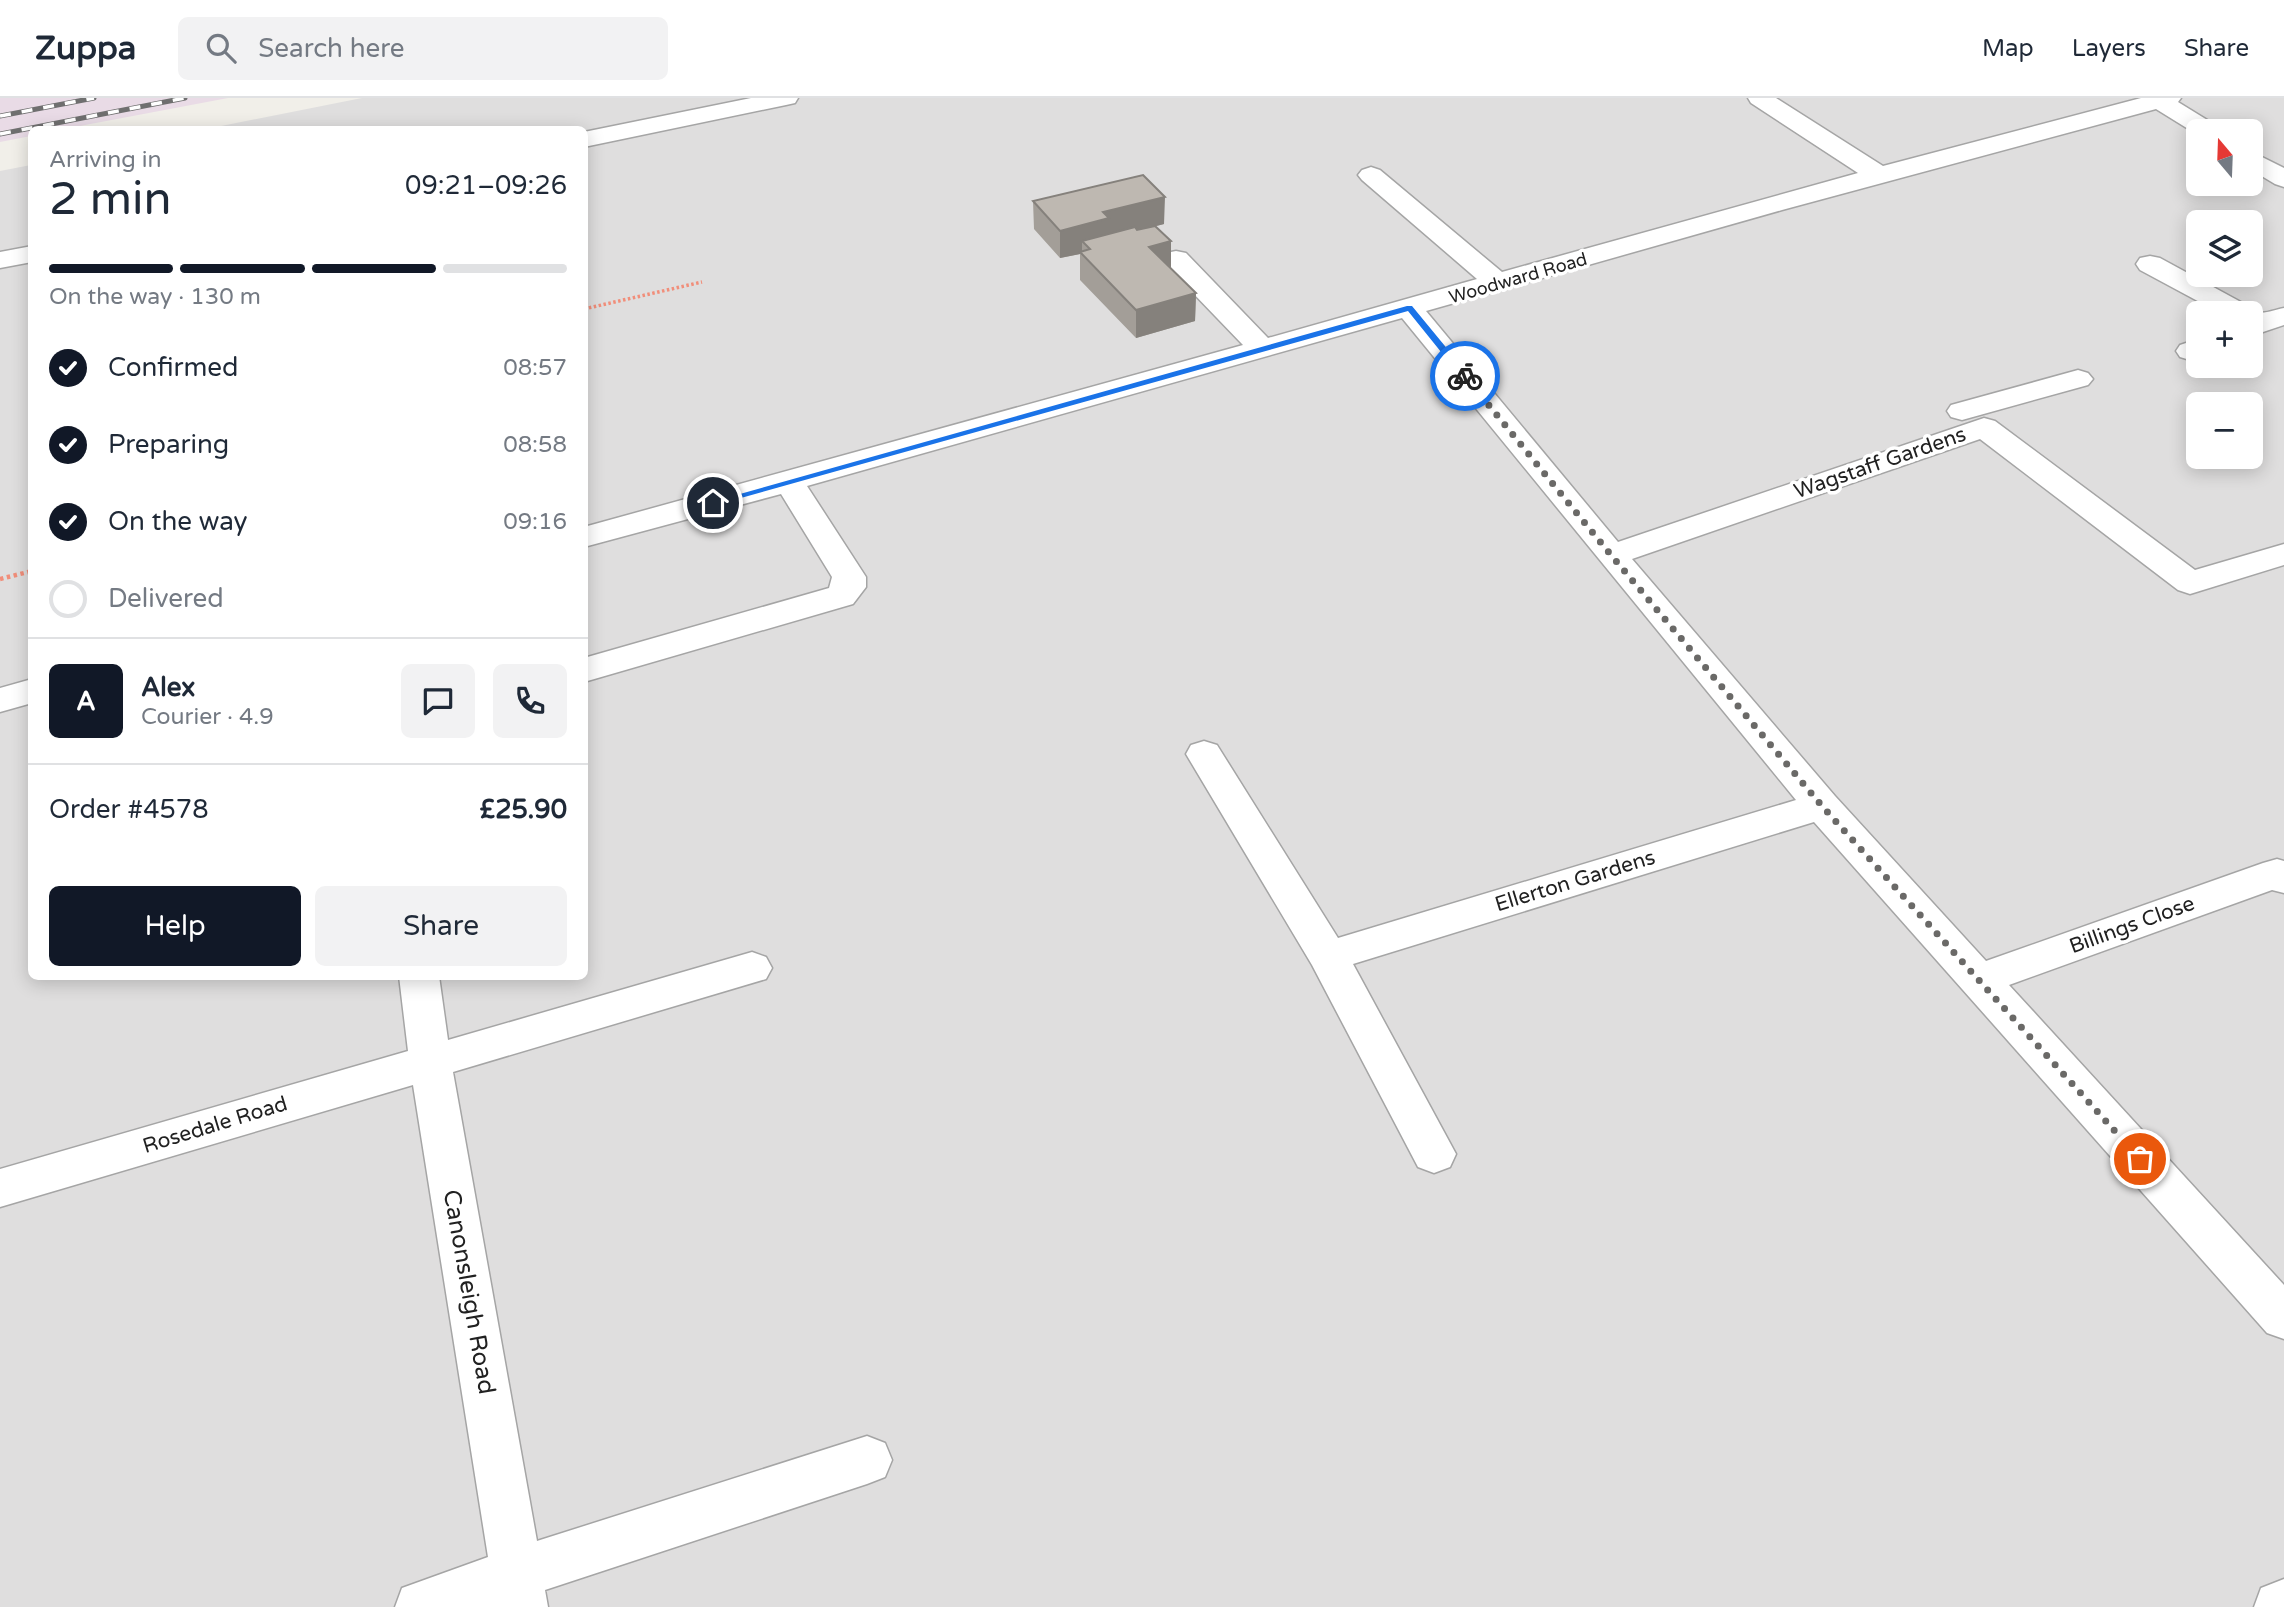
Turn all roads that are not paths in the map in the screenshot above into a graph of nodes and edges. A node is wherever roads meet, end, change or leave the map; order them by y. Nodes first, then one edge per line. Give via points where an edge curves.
1 (786, 98) edge
2 (1760, 98) edge
3 (2161, 99) edge
4 (2190, 119) edge
5 (588, 138) edge
6 (2263, 166) edge
7 (1371, 175) dead end
8 (1880, 176) junction
9 (2284, 179) edge
10 (28, 255) edge
11 (1176, 259) dead end
12 (0, 260) edge
13 (2150, 264) dead end
14 (1499, 283) junction
15 (2221, 301) edge
16 (1409, 308) junction
17 (1262, 348) junction
18 (2078, 379) dead end
19 (1967, 414) junction
20 (789, 483) junction
21 (588, 536) edge
22 (2284, 554) edge
23 (1611, 555) junction
24 (588, 669) edge
25 (28, 692) edge
26 (0, 700) edge
27 (1204, 754) dead end
28 (1822, 806) junction
29 (2284, 879) edge
30 (1328, 956) junction
31 (752, 968) dead end
32 (420, 980) edge
33 (1978, 980) junction
34 (430, 1061) junction
35 (1434, 1154) dead end
36 (0, 1188) edge
37 (2284, 1318) edge
38 (867, 1460) dead end
39 (519, 1590) edge
40 (421, 1607) edge

1 - 5 street
2 - 8 street
3 - 4 street
3 - 8 street, Woodward Road
6 - 9 street
7 - 14 street
8 - 14 street, Woodward Road
10 - 12 street
11 - 17 street
13 - 15 street
14 - 16 street, Woodward Road
16 - 17 street, Woodward Road
16 - 23 street
17 - 20 street, Woodward Road
18 - 19 street
19 - 22 street, Wagstaff Gardens via 2190,583
19 - 23 street, Wagstaff Gardens
20 - 21 street, Woodward Road
20 - 24 street via 849,577 849,587 841,596
23 - 28 street
25 - 26 street
27 - 30 street
28 - 30 street, Ellerton Gardens
28 - 33 street
29 - 33 street, Billings Close via 2277,873
30 - 35 street
31 - 34 street, Rosedale Road
32 - 34 street, Canonsleigh Road
33 - 37 street
34 - 36 street, Rosedale Road
34 - 39 street, Canonsleigh Road
38 - 39 street
39 - 40 street

